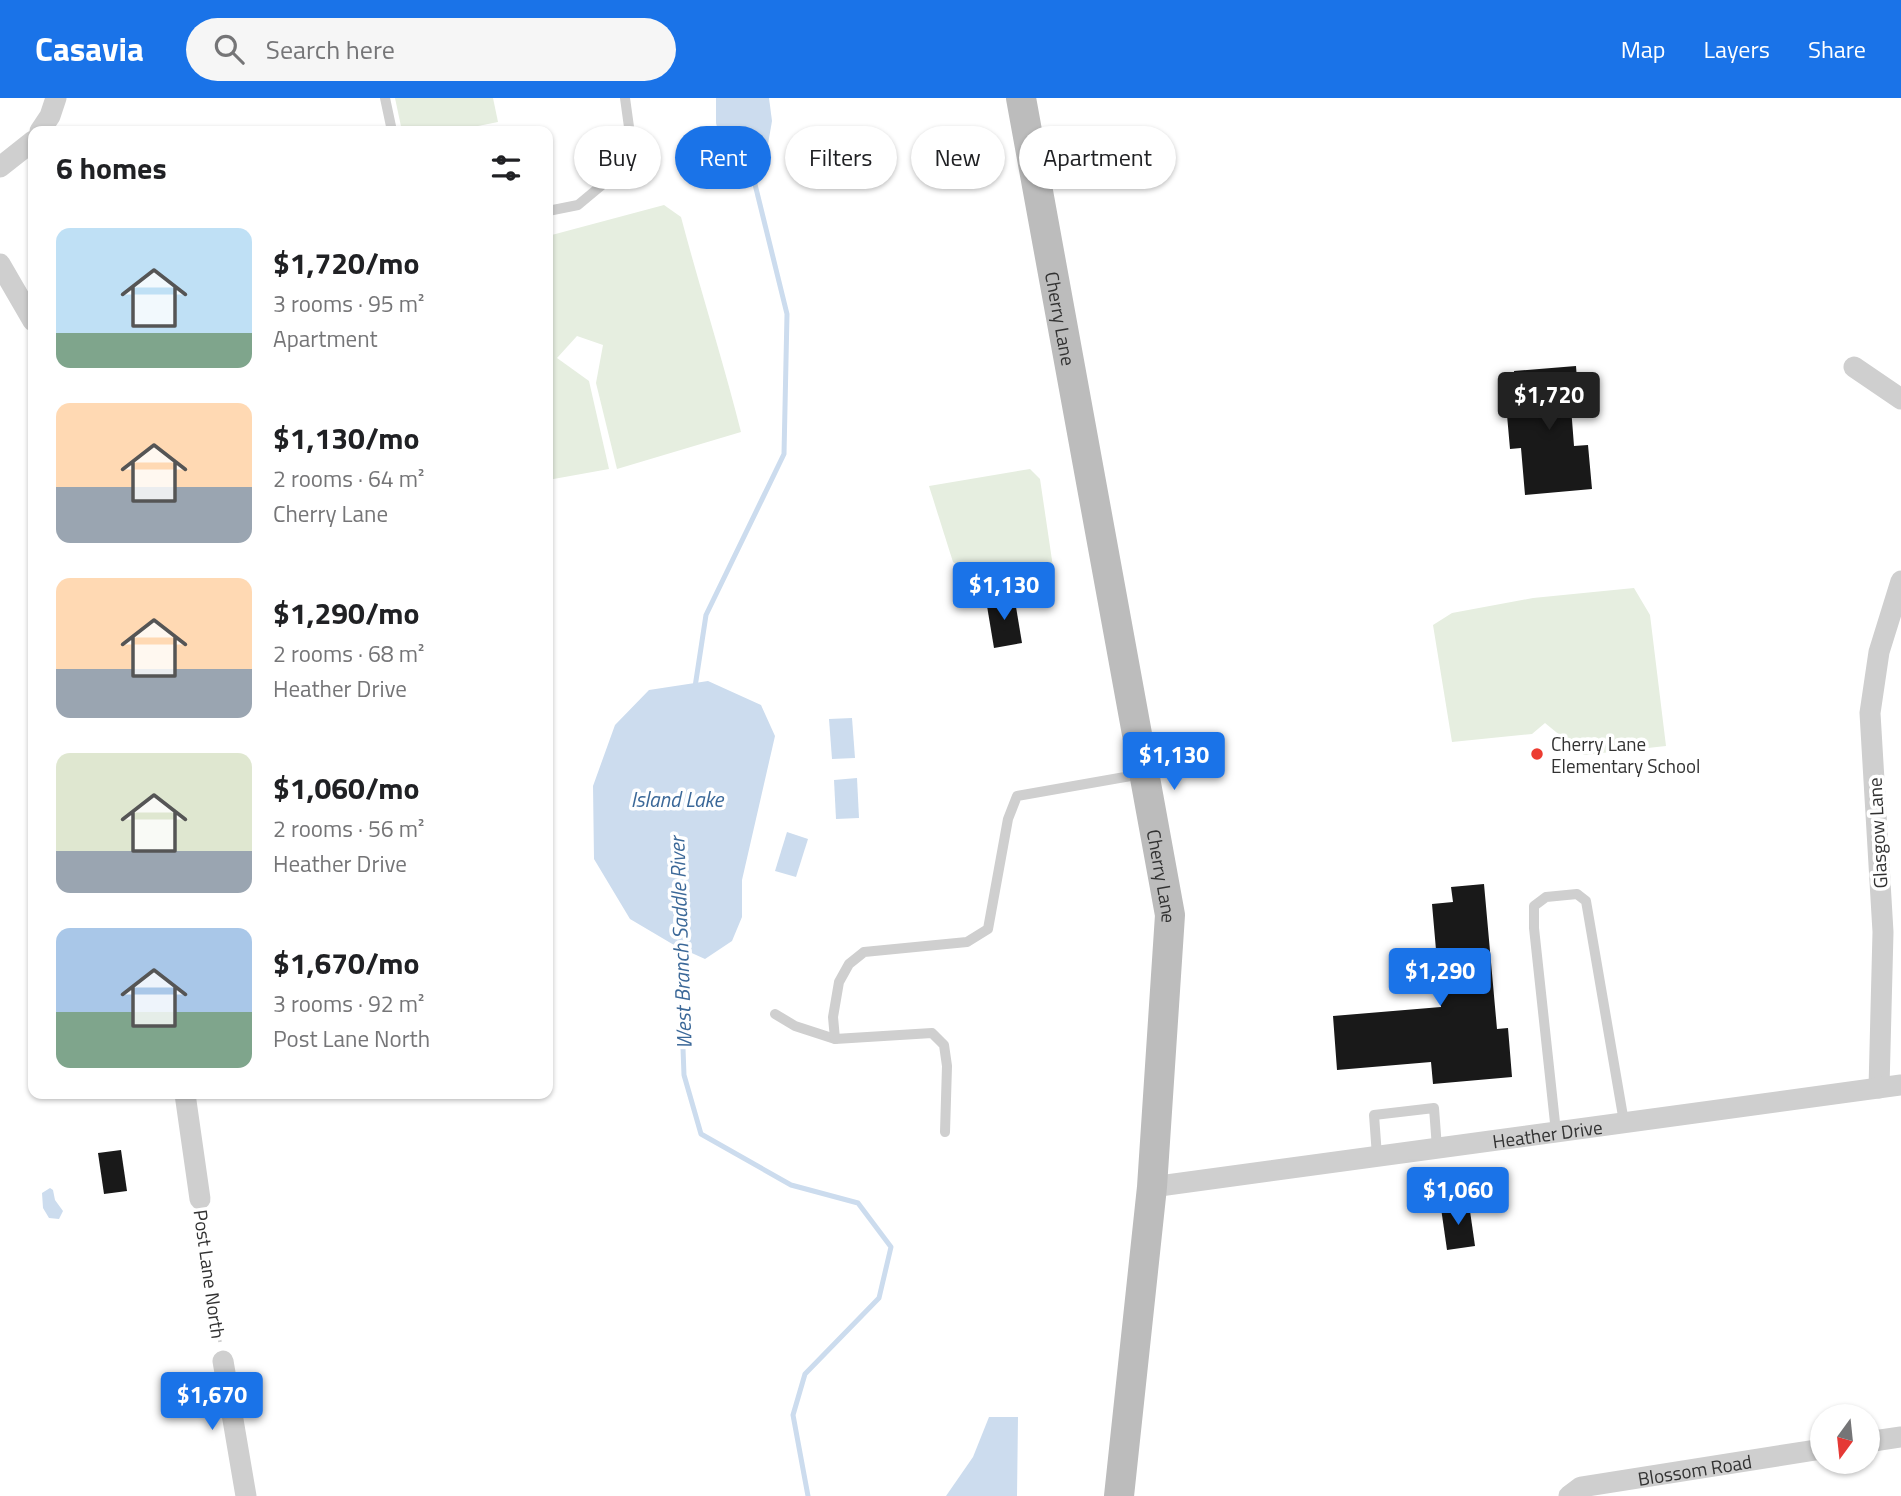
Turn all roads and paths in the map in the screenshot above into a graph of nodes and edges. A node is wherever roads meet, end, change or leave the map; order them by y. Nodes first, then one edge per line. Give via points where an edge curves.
1 (56, 98) edge
2 (385, 98) edge
3 (625, 98) edge
4 (1021, 98) edge
5 (43, 126) edge
6 (391, 126) edge
7 (28, 145) edge
8 (0, 167) edge
9 (553, 210) edge
10 (0, 264) edge
11 (28, 312) edge
12 (1854, 366) dead end
13 (1901, 399) edge
14 (1901, 581) edge
15 (1144, 774) junction
16 (775, 1014) dead end
17 (835, 1040) junction
18 (1901, 1085) edge
19 (1879, 1088) junction
20 (186, 1099) edge
21 (1624, 1122) junction
22 (945, 1132) dead end
23 (1556, 1132) junction
24 (1437, 1148) junction
25 (1377, 1156) junction
26 (1152, 1186) junction
27 (200, 1199) joint
28 (223, 1361) joint
29 (1901, 1437) edge
30 (1880, 1440) edge
31 (1810, 1451) edge
32 (246, 1496) edge
33 (1119, 1496) edge
34 (1569, 1496) edge

1 - 5 street
2 - 6 lane
3 - 9 lane via 629,127 608,180 578,205
4 - 15 street, Cherry Lane
7 - 8 street
10 - 11 street
12 - 13 street
14 - 19 street, Glasgow Lane via 1879,652 1870,713 1883,932
15 - 17 lane via 1017,796 1008,819 988,929 967,942 864,953 849,964 839,982 833,1017
15 - 26 street, Cherry Lane via 1170,915
16 - 17 lane
17 - 22 lane via 932,1034 944,1045 947,1066
18 - 19 street, Heather Drive
19 - 21 street, Heather Drive
20 - 27 street, Post Lane North
21 - 23 street, Heather Drive
21 - 23 lane via 1586,901 1577,894 1546,897 1534,906 1534,928
23 - 24 street, Heather Drive
24 - 25 street, Heather Drive
24 - 25 lane via 1434,1108 1374,1115
25 - 26 street, Heather Drive
26 - 33 street, Cherry Lane
27 - 28 path, Post Lane North
28 - 32 street, Post Lane North
29 - 30 street
31 - 34 street, Blossom Road via 1581,1487

